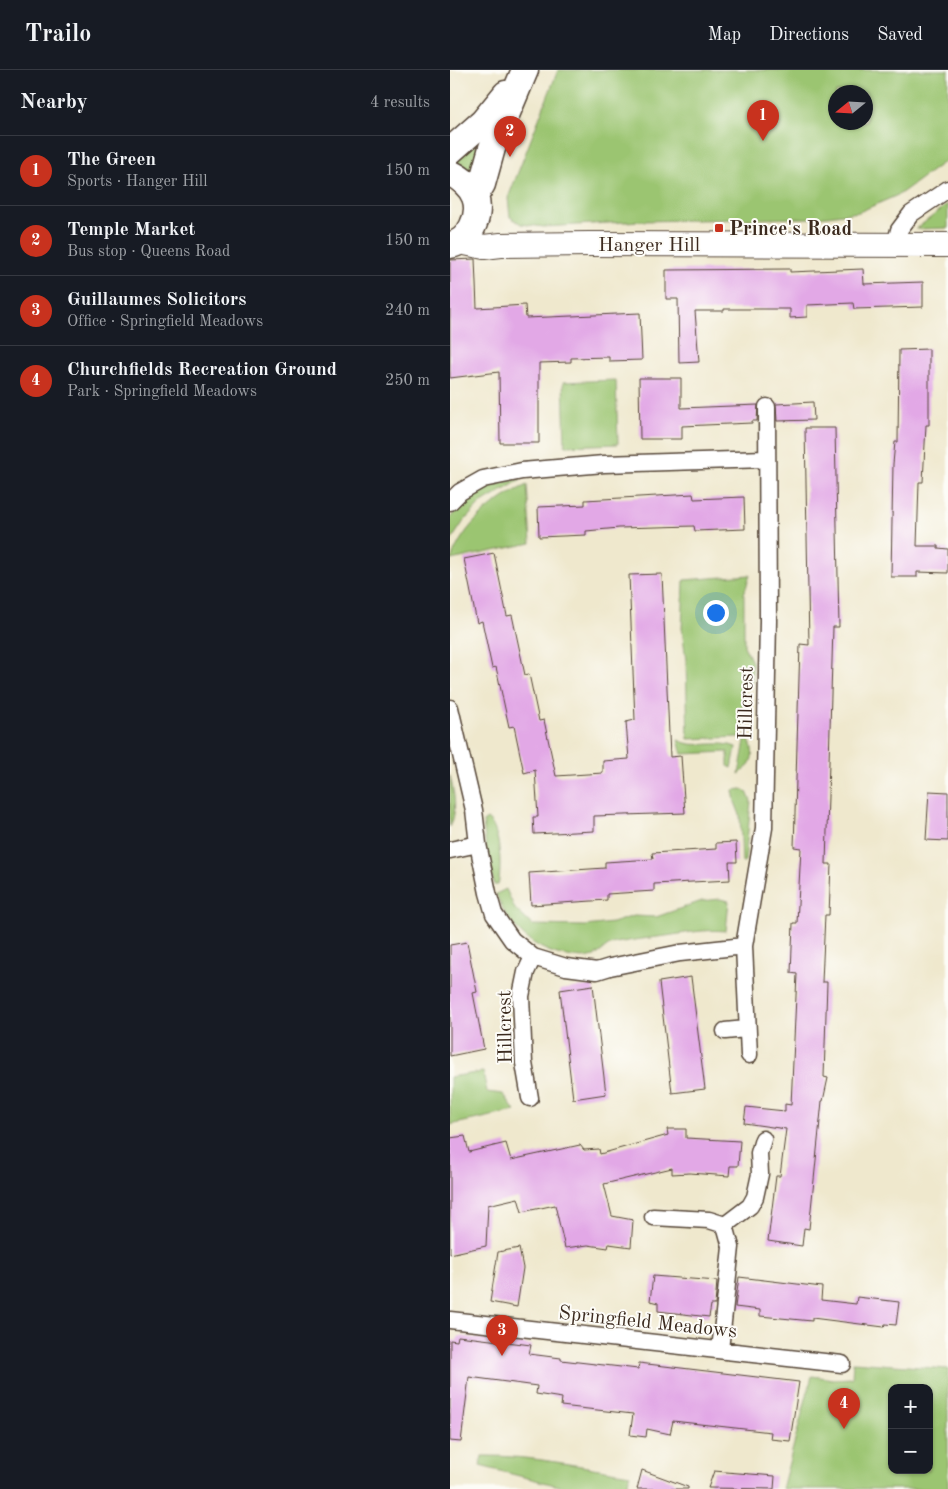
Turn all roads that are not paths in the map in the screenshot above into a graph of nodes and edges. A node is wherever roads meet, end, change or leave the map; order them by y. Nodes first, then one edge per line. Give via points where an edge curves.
1 (524, 72) edge
2 (450, 151) edge
3 (450, 172) edge
4 (948, 189) edge
5 (475, 196) junction
6 (461, 237) edge
7 (895, 245) junction
8 (948, 245) edge
9 (766, 407) dead end
10 (766, 459) junction
11 (450, 502) edge
12 (450, 708) edge
13 (478, 844) junction
14 (450, 850) edge
15 (744, 946) junction
16 (533, 957) junction
17 (746, 1029) junction
18 (725, 1031) dead end
19 (749, 1055) dead end
20 (530, 1098) dead end
21 (763, 1139) dead end
22 (653, 1217) dead end
23 (725, 1225) junction
24 (450, 1320) edge
25 (720, 1350) junction
26 (842, 1364) dead end

1 - 2 main road via 483,122
1 - 5 main road
3 - 5 main road via 467,184
4 - 7 street via 911,214 899,230
5 - 6 main road via 476,210
6 - 7 main road, Hanger Hill via 501,245
7 - 8 main road, Hanger Hill
9 - 10 street, Hillcrest
10 - 11 street via 604,464 522,471 483,479
10 - 15 street, Hillcrest via 768,621 764,828
12 - 13 street via 474,810
13 - 14 street
13 - 16 street via 494,914 512,940
15 - 16 street via 680,953 597,971 566,968
15 - 17 street, Hillcrest
16 - 20 street, Hillcrest via 521,996 524,1063
17 - 18 street
17 - 19 street, Hillcrest
21 - 23 street via 755,1197 750,1206
22 - 23 street via 709,1220
23 - 25 street via 731,1248
24 - 25 street, Springfield Meadows
25 - 26 street, Springfield Meadows

